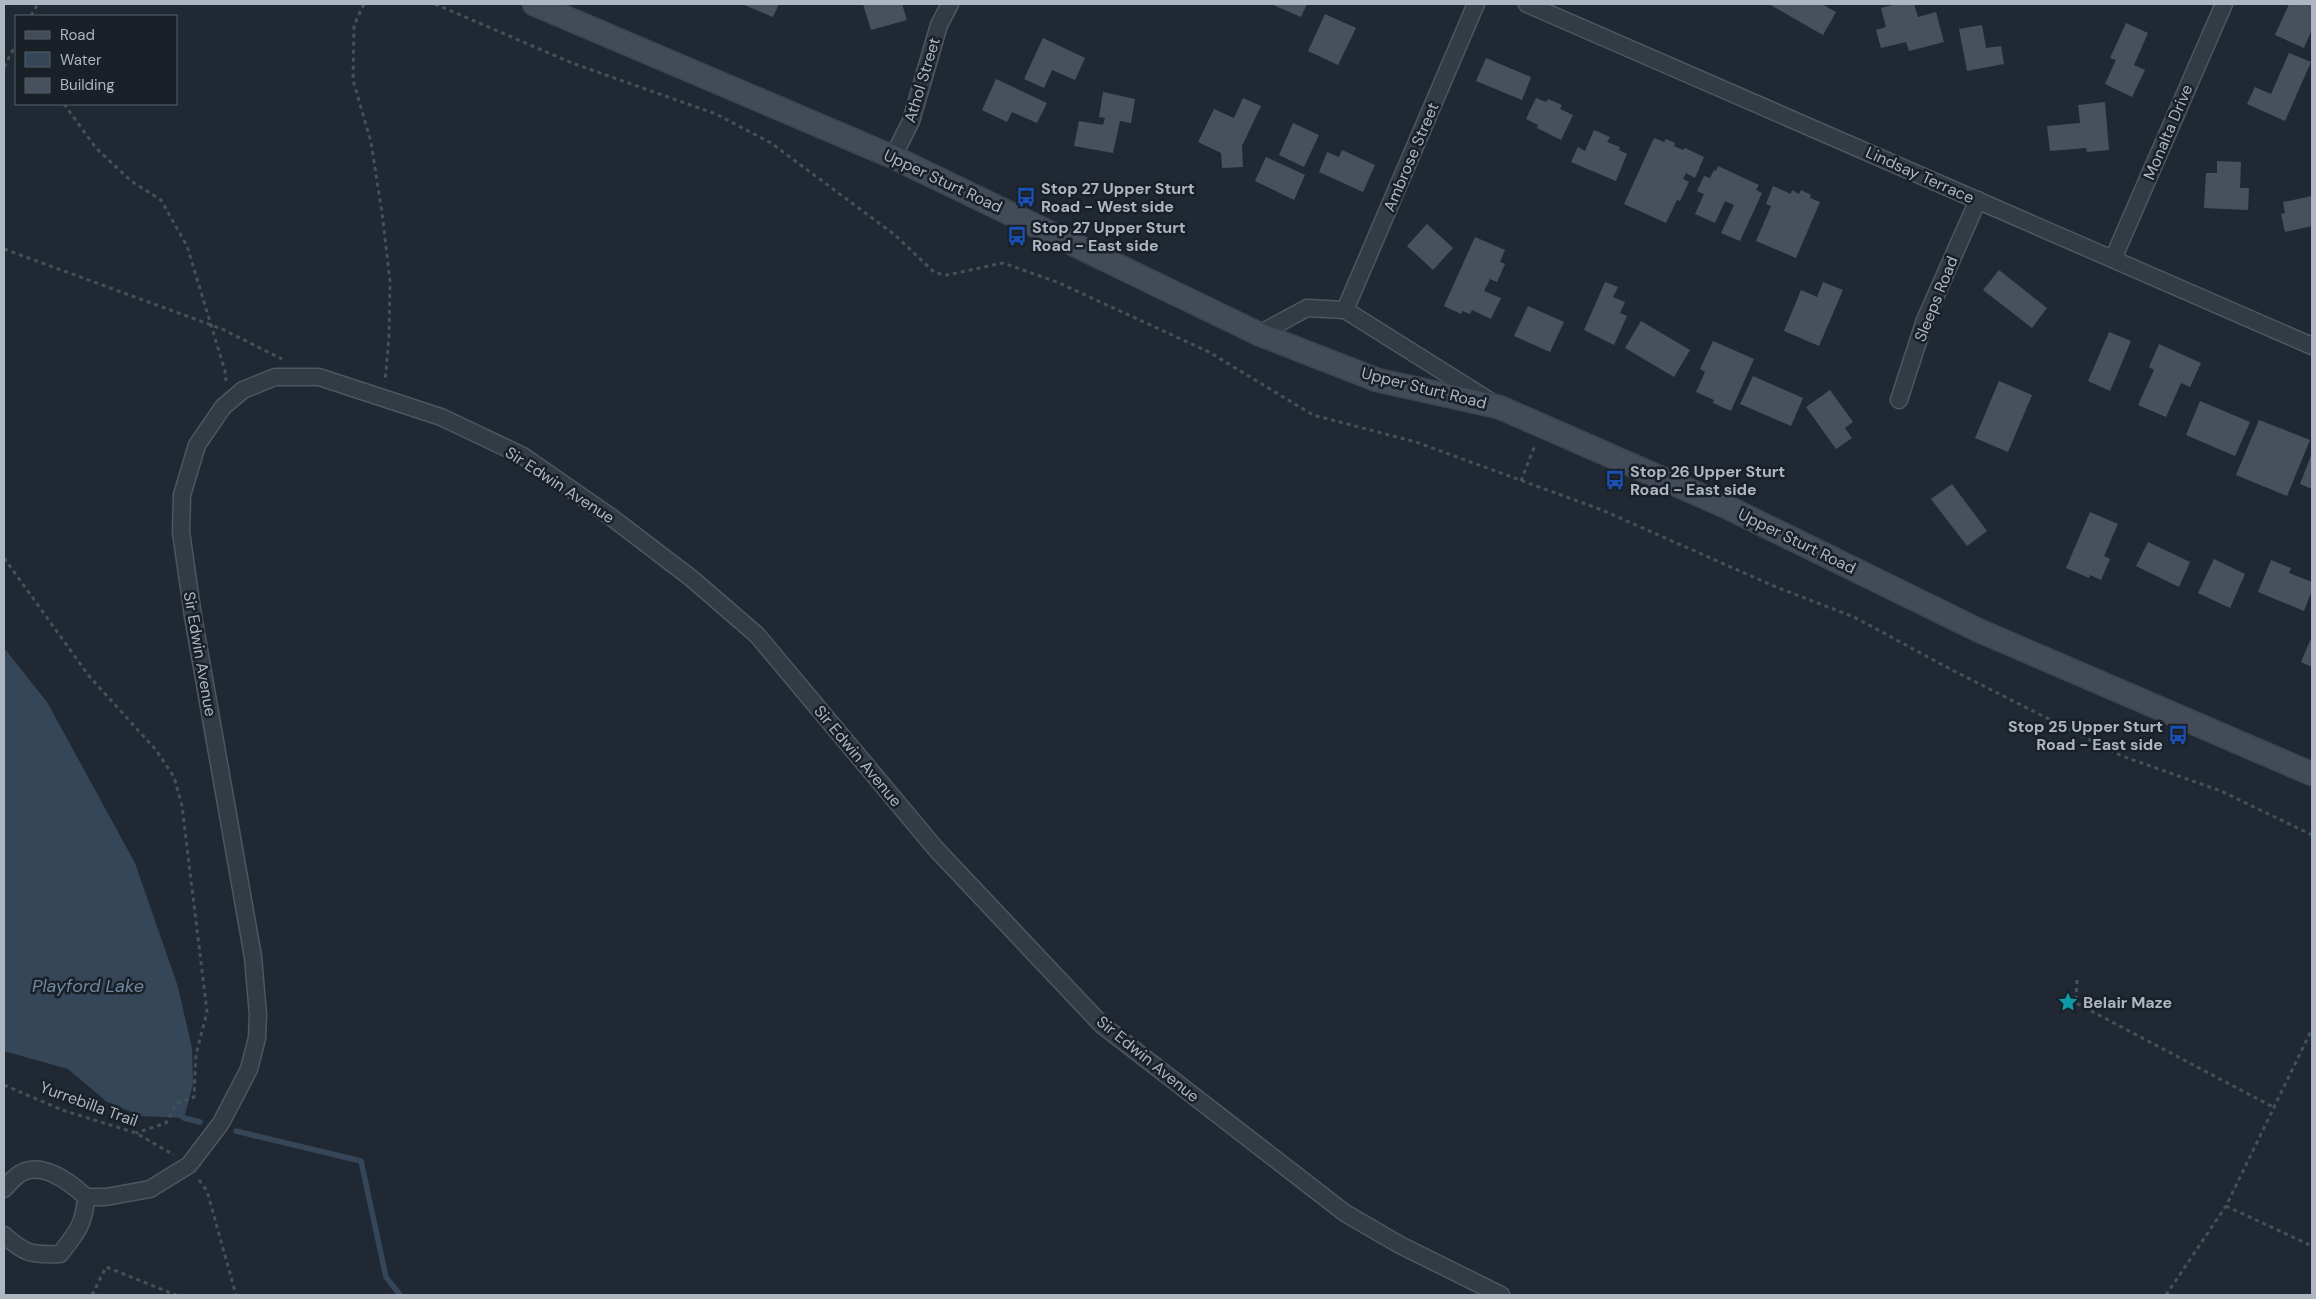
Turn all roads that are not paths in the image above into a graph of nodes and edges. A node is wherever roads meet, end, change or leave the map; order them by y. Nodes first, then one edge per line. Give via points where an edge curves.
1 (534, 4) edge
2 (950, 4) edge
3 (1476, 4) edge
4 (1527, 4) edge
5 (2224, 4) edge
6 (893, 156) junction
7 (1978, 200) junction
8 (2113, 260) junction
9 (1345, 310) junction
10 (1260, 334) junction
11 (2312, 346) edge
12 (1899, 400) dead end
13 (1499, 406) junction
14 (2312, 774) edge
15 (4, 1189) edge
16 (86, 1197) junction
17 (4, 1235) edge
18 (1501, 1295) edge

1 - 6 main road, Upper Sturt Road
2 - 6 street, Athol Street via 939,25 911,121
3 - 9 street, Ambrose Street
4 - 7 street, Lindsay Terrace
5 - 8 street, Monalta Drive
6 - 10 main road, Upper Sturt Road
7 - 8 street, Lindsay Terrace
7 - 12 street, Sleeps Road via 1925,320
8 - 11 street, Lindsay Terrace
9 - 10 street via 1307,308
9 - 13 street
10 - 13 main road, Upper Sturt Road via 1377,380
13 - 14 main road, Upper Sturt Road via 1727,507 1980,631
15 - 16 street via 20,1174 42,1169 69,1182
16 - 17 street via 85,1215 80,1227 60,1254 35,1255
16 - 18 street, Sir Edwin Avenue via 150,1189 189,1165 221,1123 249,1069 257,1038 258,1015 253,957 193,616 181,532 182,495 197,445 228,403 243,390 275,377 319,377 441,417 522,456 611,517 691,578 757,635 936,849 1102,1025 1345,1213 1400,1245

